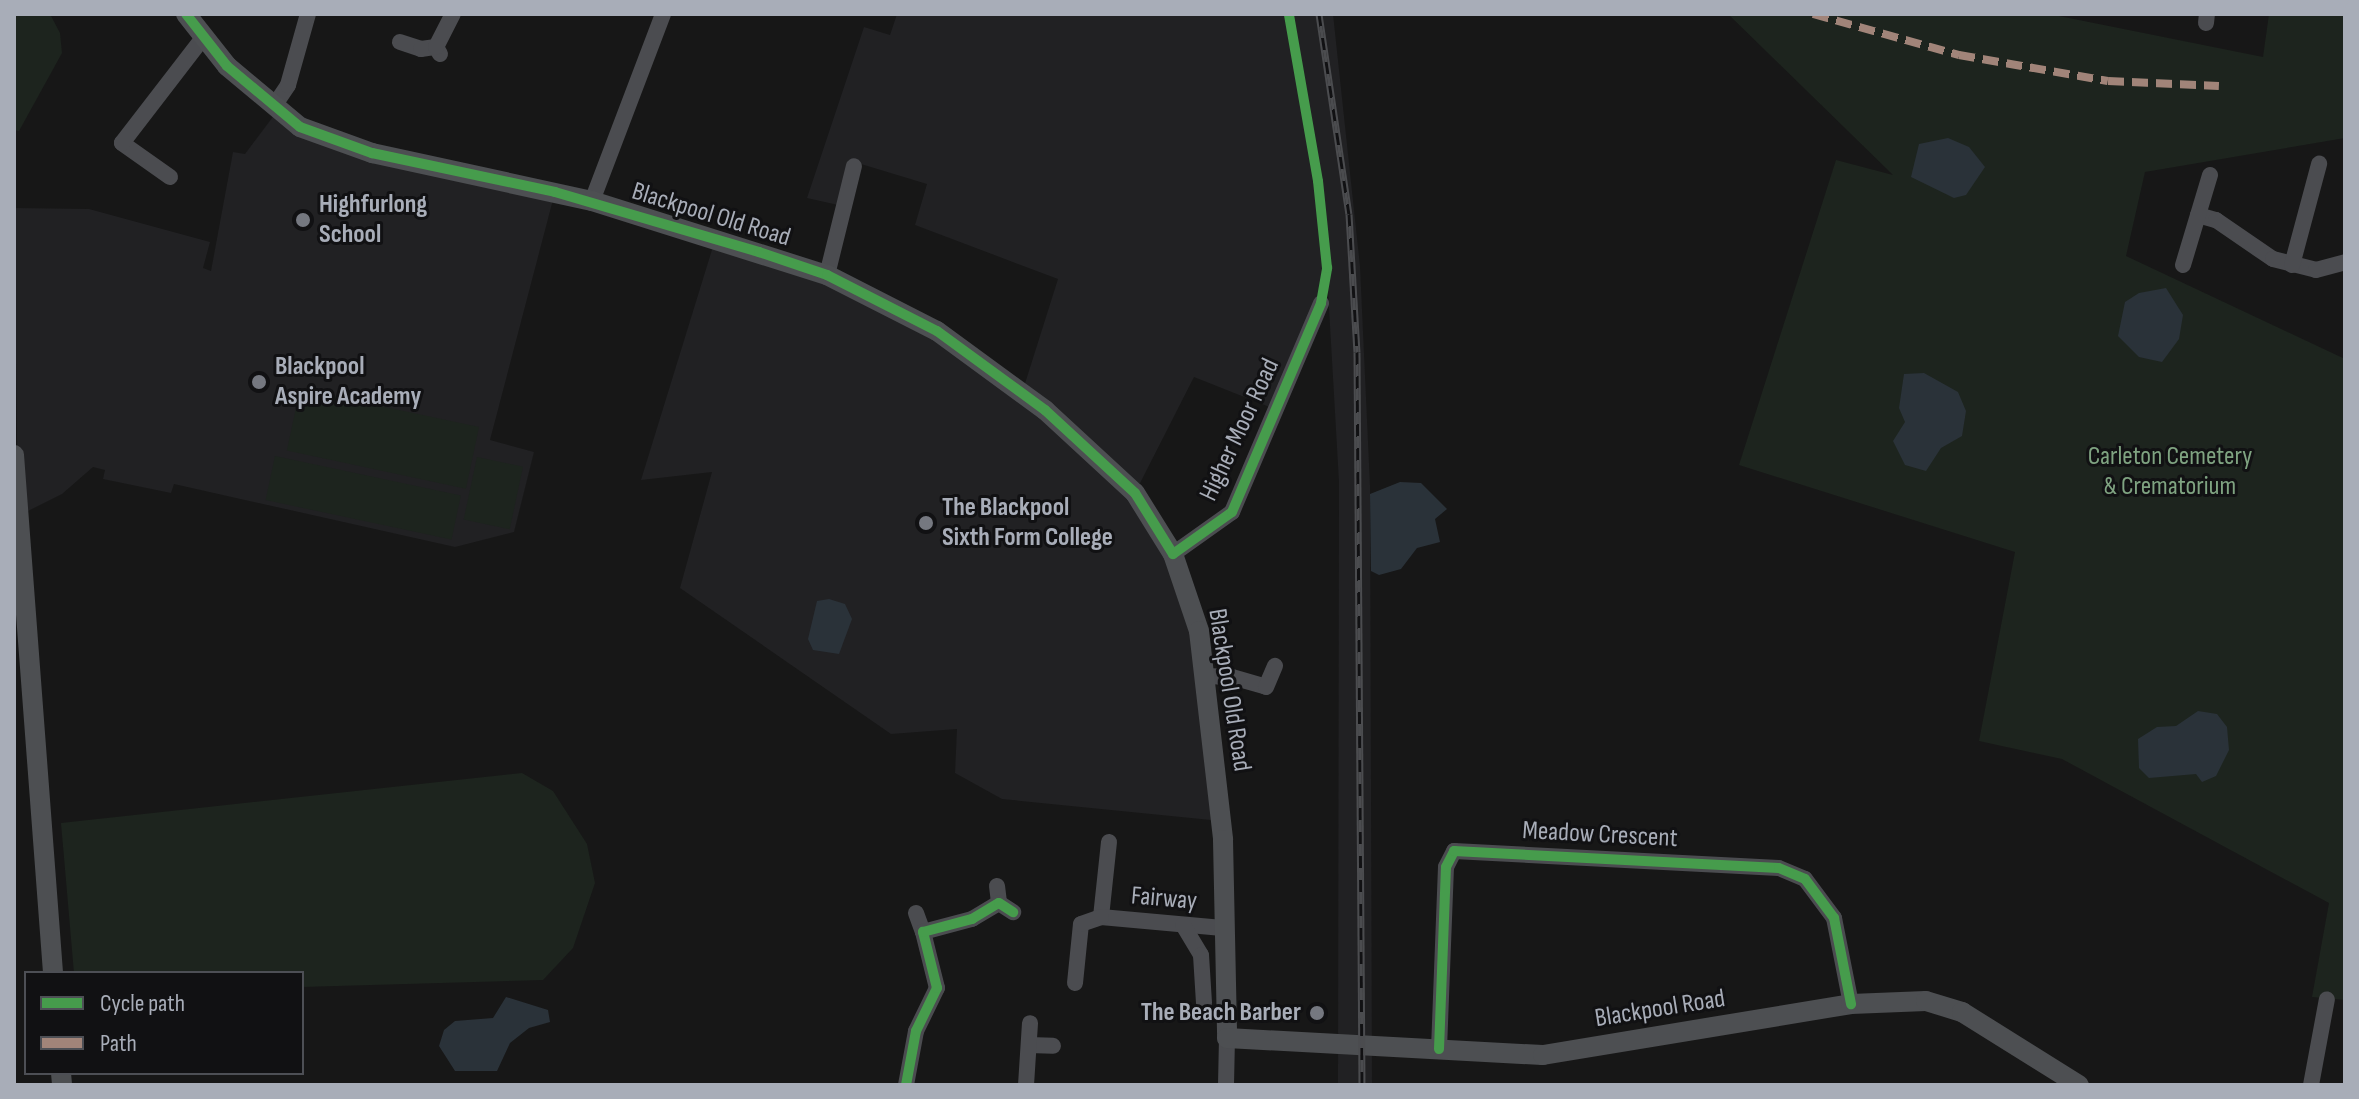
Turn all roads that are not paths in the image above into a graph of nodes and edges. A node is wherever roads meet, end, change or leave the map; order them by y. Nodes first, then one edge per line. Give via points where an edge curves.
1 (186, 14) edge
2 (308, 14) edge
3 (453, 14) edge
4 (663, 14) edge
5 (203, 38) junction
6 (400, 42) dead end
7 (274, 106) junction
8 (2319, 164) dead end
9 (854, 166) dead end
10 (2210, 175) dead end
11 (170, 177) dead end
12 (592, 201) junction
13 (2198, 215) junction
14 (2345, 262) edge
15 (2183, 265) dead end
16 (2292, 265) junction
17 (827, 275) junction
18 (1321, 303) dead end
19 (14, 455) edge
20 (1173, 554) junction
21 (1275, 666) dead end
22 (1205, 676) junction
23 (1109, 842) dead end
24 (1003, 901) dead end
25 (916, 913) dead end
26 (1101, 917) junction
27 (1183, 925) junction
28 (1223, 928) junction
29 (923, 932) junction
30 (53, 971) edge
31 (1075, 983) dead end
32 (2327, 999) dead end
33 (1204, 1003) dead end
34 (1851, 1004) junction
35 (1030, 1023) dead end
36 (1227, 1038) junction
37 (1029, 1045) junction
38 (1053, 1046) dead end
39 (1439, 1049) junction
40 (906, 1085) edge
41 (1026, 1085) edge
42 (1226, 1085) edge
43 (2079, 1085) edge
44 (2311, 1085) edge

1 - 5 main road, Blackpool Old Road
2 - 7 street via 288,85
3 - 6 street via 438,50
4 - 12 street
5 - 7 main road, Blackpool Old Road
5 - 11 street via 119,148
7 - 12 main road, Blackpool Old Road via 300,127 372,153
8 - 16 street via 2301,199
9 - 17 street
10 - 13 street
12 - 17 main road, Blackpool Old Road
13 - 15 street
13 - 16 street via 2216,220 2265,255
14 - 16 street via 2316,270
17 - 20 main road, Blackpool Old Road via 937,331 1045,410 1135,493
18 - 20 street, Higher Moor Road via 1232,512
19 - 30 main road
20 - 22 main road, Blackpool Old Road via 1199,631
21 - 22 street via 1266,687
22 - 28 main road, Blackpool Old Road via 1223,840
23 - 26 street, Fairway
24 - 29 street via 972,919
25 - 29 street
26 - 27 street, Fairway
26 - 31 street, Fairway via 1081,924
27 - 28 street, Fairway
27 - 33 street via 1199,948
28 - 36 main road, Blackpool Old Road
29 - 40 street via 937,988 916,1031
32 - 44 street
34 - 39 main road, Blackpool Road via 1543,1055
34 - 39 street, Meadow Crescent via 1834,918 1805,879 1779,868 1454,851 1446,867
34 - 43 main road, Blackpool Road via 1926,1001 1962,1012
35 - 37 street
36 - 39 main road, Blackpool Road
36 - 42 street, Blackpool Old Road
37 - 38 street
37 - 41 street

